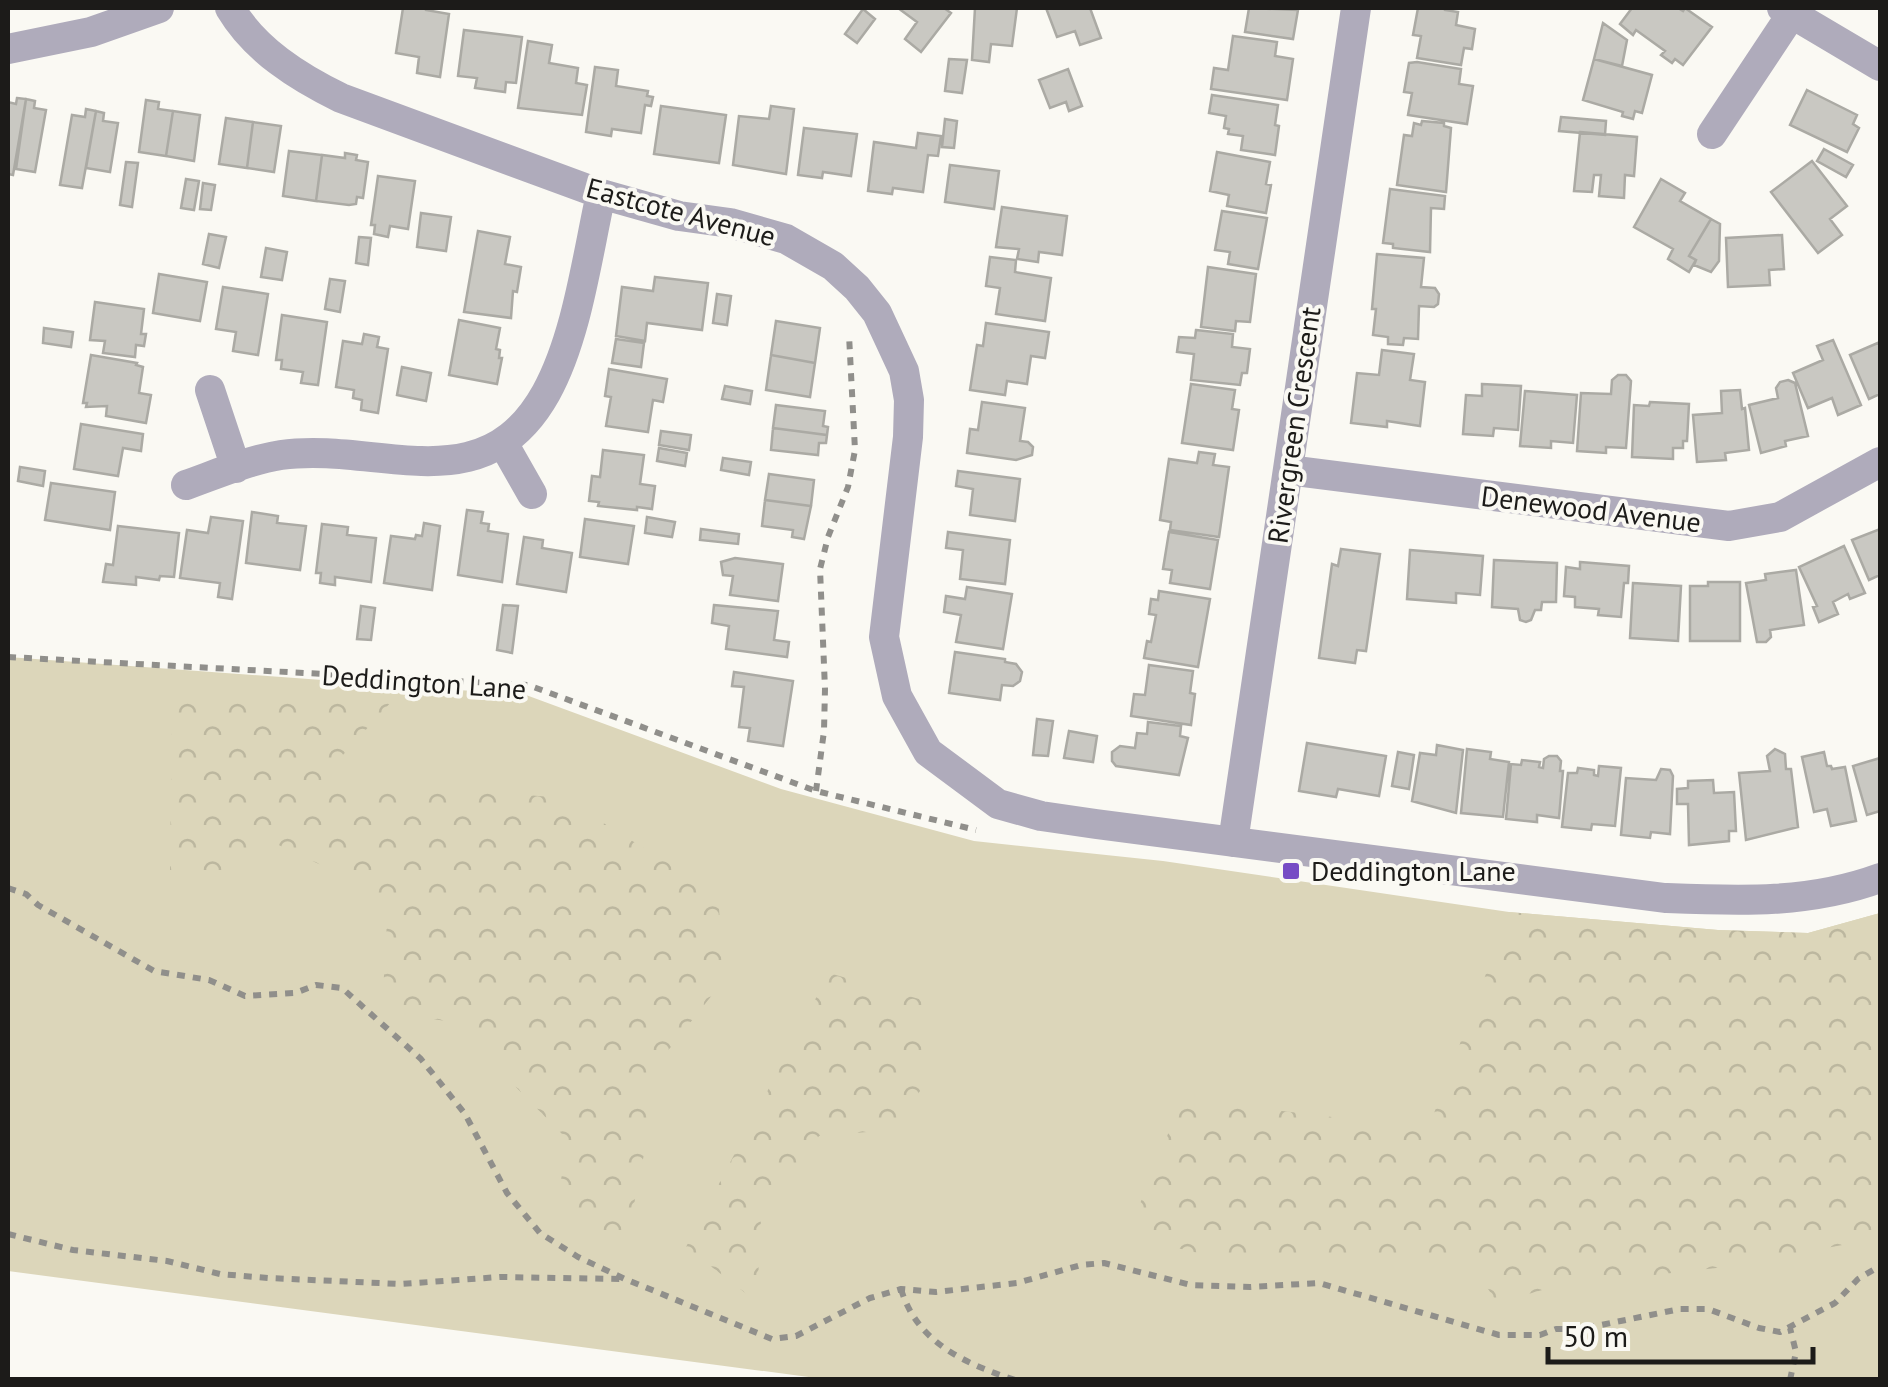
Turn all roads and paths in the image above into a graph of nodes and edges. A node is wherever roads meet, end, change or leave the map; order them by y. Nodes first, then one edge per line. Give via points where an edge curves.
1 (159, 8) edge
2 (230, 8) edge
3 (1356, 8) edge
4 (1787, 11) edge
5 (8, 49) edge
6 (1880, 66) edge
7 (1712, 134) dead end
8 (601, 194) junction
9 (849, 331) dead end
10 (210, 390) dead end
11 (503, 443) junction
12 (1880, 462) edge
13 (236, 468) junction
14 (1288, 470) junction
15 (186, 485) dead end
16 (532, 494) dead end
17 (8, 657) edge
18 (816, 791) junction
19 (978, 830) dead end
20 (1233, 842) junction
21 (1880, 878) edge
22 (8, 888) edge
23 (8, 1234) edge
24 (1880, 1266) edge
25 (625, 1279) junction
26 (902, 1289) junction
27 (1790, 1328) junction
28 (1015, 1380) edge
29 (1790, 1380) edge

1 - 5 street via 91,32
2 - 8 street, Eastcote Avenue via 302,79
3 - 14 street, Rivergreen Crescent
4 - 6 street
4 - 7 street
8 - 11 street via 562,356 546,393
8 - 20 street, Eastcote Avenue via 786,239 833,266 876,313 904,371 908,400 884,637 896,696 928,752 998,804 1040,816
9 - 18 path via 855,450 820,569 826,689
10 - 13 street
11 - 13 street via 452,461 281,455
11 - 16 street
12 - 14 street, Denewood Avenue via 1780,517 1730,526
13 - 15 street
14 - 20 street, Rivergreen Crescent
17 - 18 path, Deddington Lane via 528,685
18 - 19 path, Deddington Lane
20 - 21 street via 1665,898 1749,902 1840,893
22 - 25 path via 154,971 209,980 245,996 316,985 342,988 421,1059 465,1114 507,1193 540,1233
23 - 25 path via 268,1278 402,1284
24 - 27 path via 1836,1303
25 - 26 path via 772,1339 796,1336
26 - 27 path via 1017,1283 1104,1263 1191,1285 1320,1284 1499,1334 1540,1335 1680,1309 1708,1309 1780,1332
26 - 28 path via 922,1329 947,1352
27 - 29 path via 1796,1352

